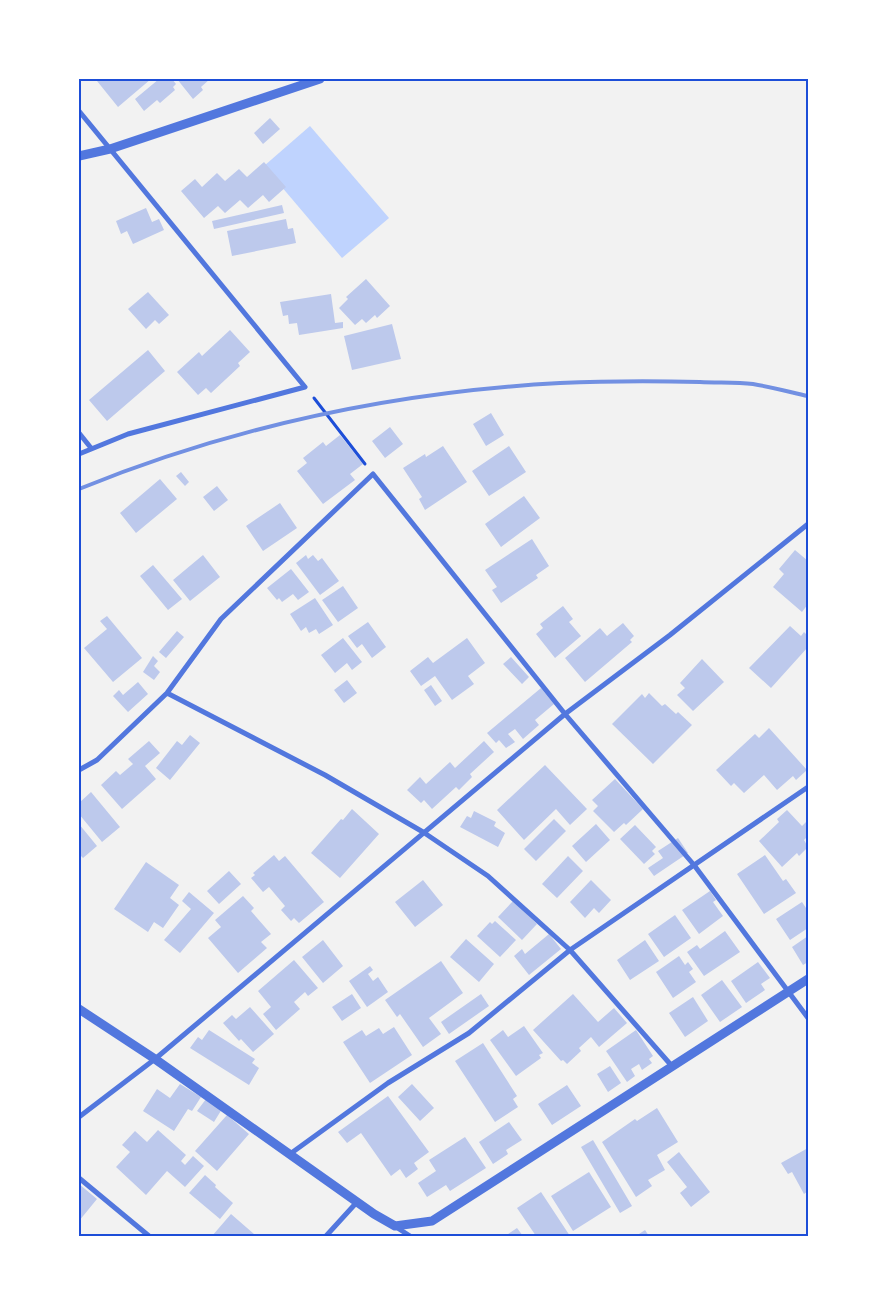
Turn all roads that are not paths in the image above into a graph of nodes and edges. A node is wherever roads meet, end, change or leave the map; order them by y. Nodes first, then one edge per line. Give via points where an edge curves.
1 (313, 80) edge
2 (79, 111) edge
3 (110, 149) junction
4 (79, 156) edge
5 (79, 433) edge
6 (91, 448) junction
7 (79, 454) edge
8 (808, 524) edge
9 (167, 693) junction
10 (565, 714) junction
11 (79, 770) edge
12 (808, 787) edge
13 (423, 832) junction
14 (694, 865) junction
15 (570, 950) junction
16 (808, 979) edge
17 (789, 991) junction
18 (79, 1009) edge
19 (808, 1018) edge
20 (155, 1059) junction
21 (671, 1065) junction
22 (79, 1117) edge
23 (290, 1154) junction
24 (79, 1178) edge
25 (357, 1202) junction
26 (395, 1226) junction
27 (149, 1236) edge
28 (326, 1236) edge
29 (410, 1236) edge

1 - 3 street
2 - 3 street
3 - 4 street
3 - 6 street via 306,388 128,434
5 - 6 street
6 - 7 street
8 - 10 street
9 - 10 street via 220,619 373,474
9 - 11 street via 98,760
9 - 13 street via 325,775
10 - 13 street
10 - 14 street
12 - 14 street
13 - 15 street via 488,876
13 - 20 street
14 - 15 street
14 - 17 street
15 - 21 street
15 - 23 street via 469,1033 388,1083
16 - 17 street
17 - 19 street
17 - 21 street
18 - 20 street
20 - 22 street
20 - 23 street
21 - 26 street via 432,1221
23 - 25 street
24 - 27 street
25 - 26 street
25 - 28 street
26 - 29 street

